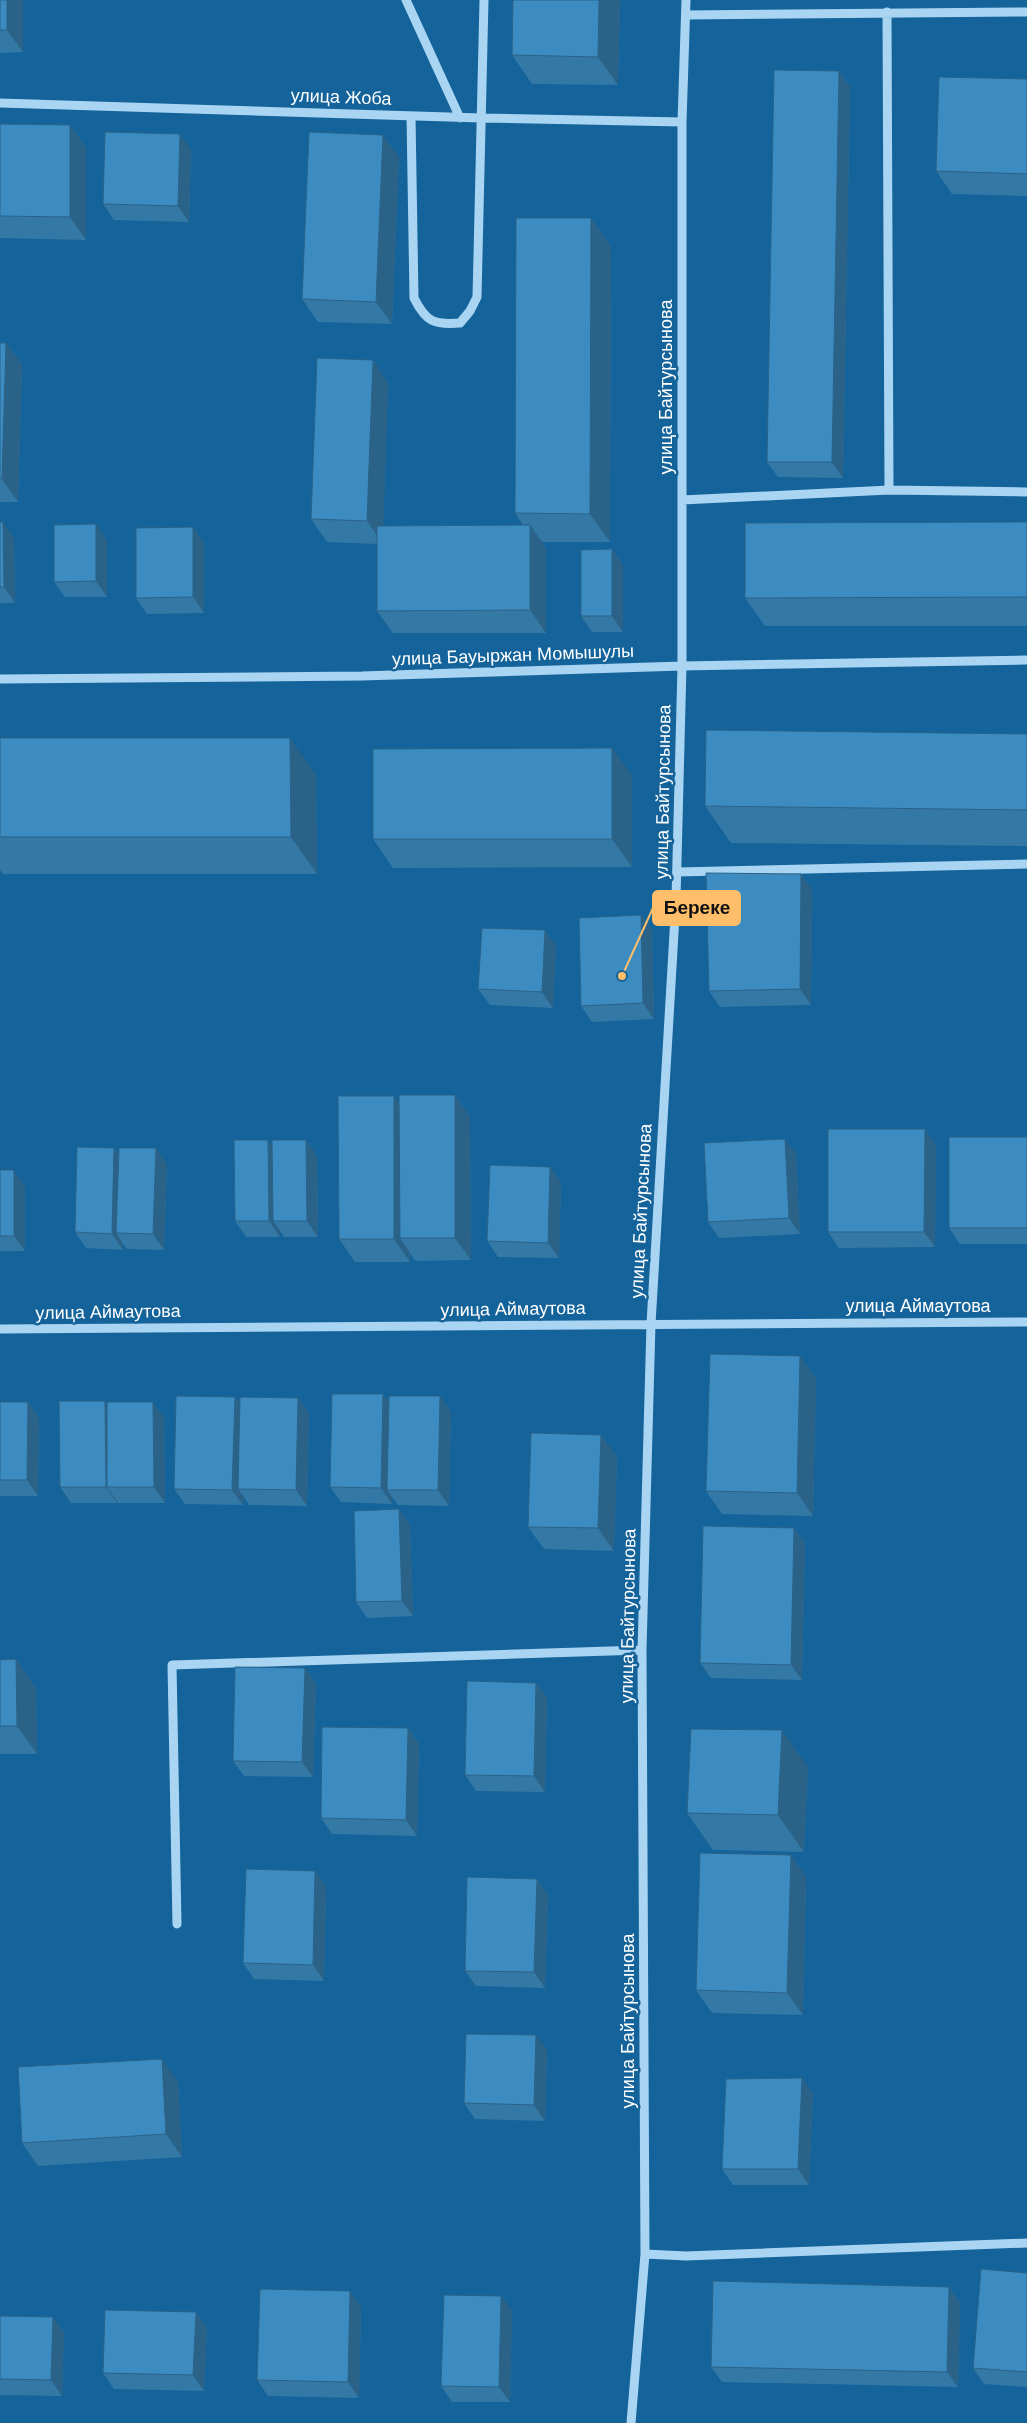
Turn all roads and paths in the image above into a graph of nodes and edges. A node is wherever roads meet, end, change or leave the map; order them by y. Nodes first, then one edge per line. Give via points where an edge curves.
1 (406, 0) edge
2 (484, 0) edge
3 (686, 0) edge
4 (887, 12) junction
5 (1027, 12) edge
6 (686, 15) junction
7 (0, 103) edge
8 (411, 116) junction
9 (460, 118) junction
10 (482, 118) junction
11 (682, 122) junction
12 (888, 490) junction
13 (1027, 492) edge
14 (682, 500) junction
15 (1027, 660) edge
16 (682, 666) junction
17 (0, 680) edge
18 (1027, 864) edge
19 (677, 872) junction
20 (1027, 1322) edge
21 (651, 1324) junction
22 (0, 1329) edge
23 (642, 1650) junction
24 (177, 1924) dead end
25 (1027, 2243) edge
26 (645, 2254) junction
27 (631, 2423) edge

1 - 9 street
2 - 10 street
3 - 6 street, улица Байтурсынова
4 - 5 street
4 - 6 street
4 - 12 street
6 - 11 street, улица Байтурсынова
7 - 8 street, улица Жоба
8 - 9 street, улица Жоба
8 - 10 street via 414,298 422,314 435,323 443,324 460,323 477,297
9 - 10 street, улица Жоба
10 - 11 street, улица Жоба
11 - 14 street, улица Байтурсынова
12 - 13 street
12 - 14 street
14 - 16 street, улица Байтурсынова
15 - 16 street, улица Бауыржан Момышулы
16 - 17 street, улица Бауыржан Момышулы via 362,676
16 - 19 street, улица Байтурсынова
18 - 19 street
19 - 21 street, улица Байтурсынова
20 - 21 street, улица Аймаутова
21 - 22 street, улица Аймаутова
21 - 23 street, улица Байтурсынова
23 - 24 street via 172,1665
23 - 26 street, улица Байтурсынова
25 - 26 street via 686,2256
26 - 27 street, улица Байтурсынова

